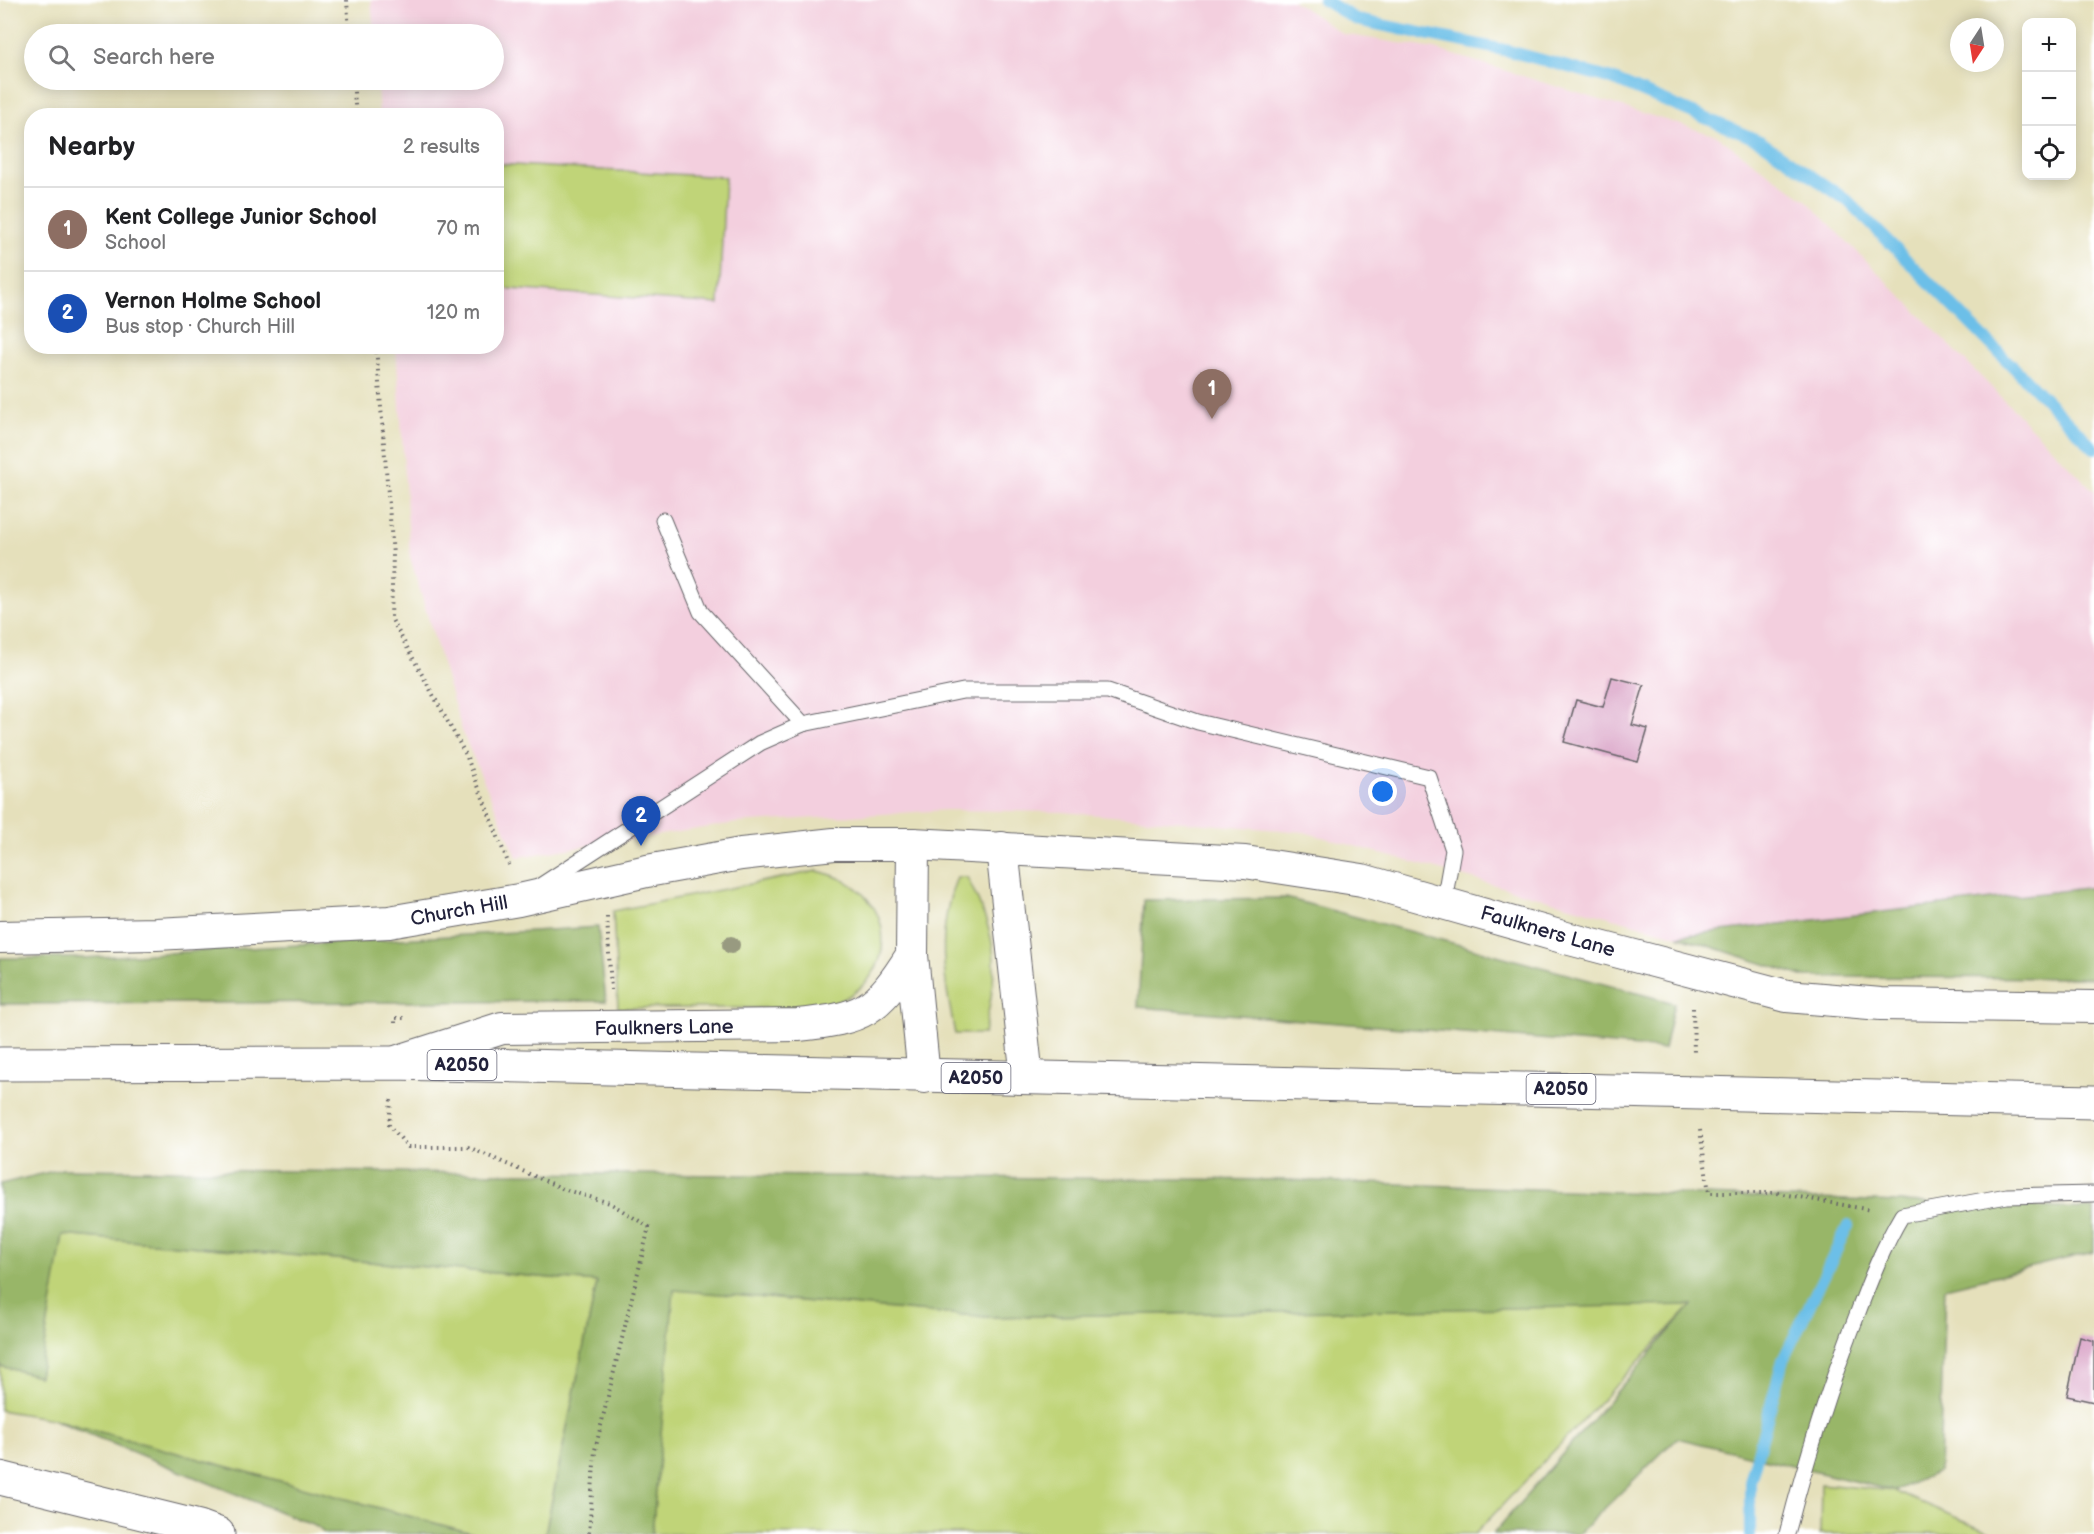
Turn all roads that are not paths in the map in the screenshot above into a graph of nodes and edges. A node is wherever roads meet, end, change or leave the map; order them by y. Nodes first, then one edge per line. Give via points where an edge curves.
1 (663, 520) dead end
2 (802, 724) junction
3 (913, 844) junction
4 (1002, 848) junction
5 (519, 900) junction
6 (1444, 901) junction
7 (0, 937) edge
8 (912, 955) junction
9 (2094, 1007) edge
10 (392, 1063) junction
11 (15, 1064) edge
12 (0, 1076) edge
13 (924, 1077) junction
14 (1027, 1078) junction
15 (2094, 1102) edge
16 (2094, 1194) edge
17 (0, 1478) edge
18 (218, 1534) edge
19 (1786, 1534) edge

1 - 2 lane via 701,612
2 - 5 lane via 760,742
2 - 6 lane via 963,691 1108,691 1198,722 1429,777 1453,850
3 - 4 street, Faulkners Lane
3 - 5 street, Church Hill via 834,844 741,854
3 - 8 street
4 - 6 street, Faulkners Lane via 1245,862 1362,880
4 - 14 street
5 - 7 street, Church Hill via 388,922 156,934
6 - 9 street, Faulkners Lane via 1566,938 1787,996 1881,1004
8 - 10 street, Faulkners Lane via 891,988 865,1011 840,1020 798,1025 502,1028
8 - 13 street
10 - 11 main road, A2050
10 - 13 main road, A2050
11 - 12 main road
13 - 14 main road, A2050
14 - 15 main road, A2050
16 - 19 lane via 2007,1196 1902,1215 1881,1250 1840,1359
17 - 18 main road

